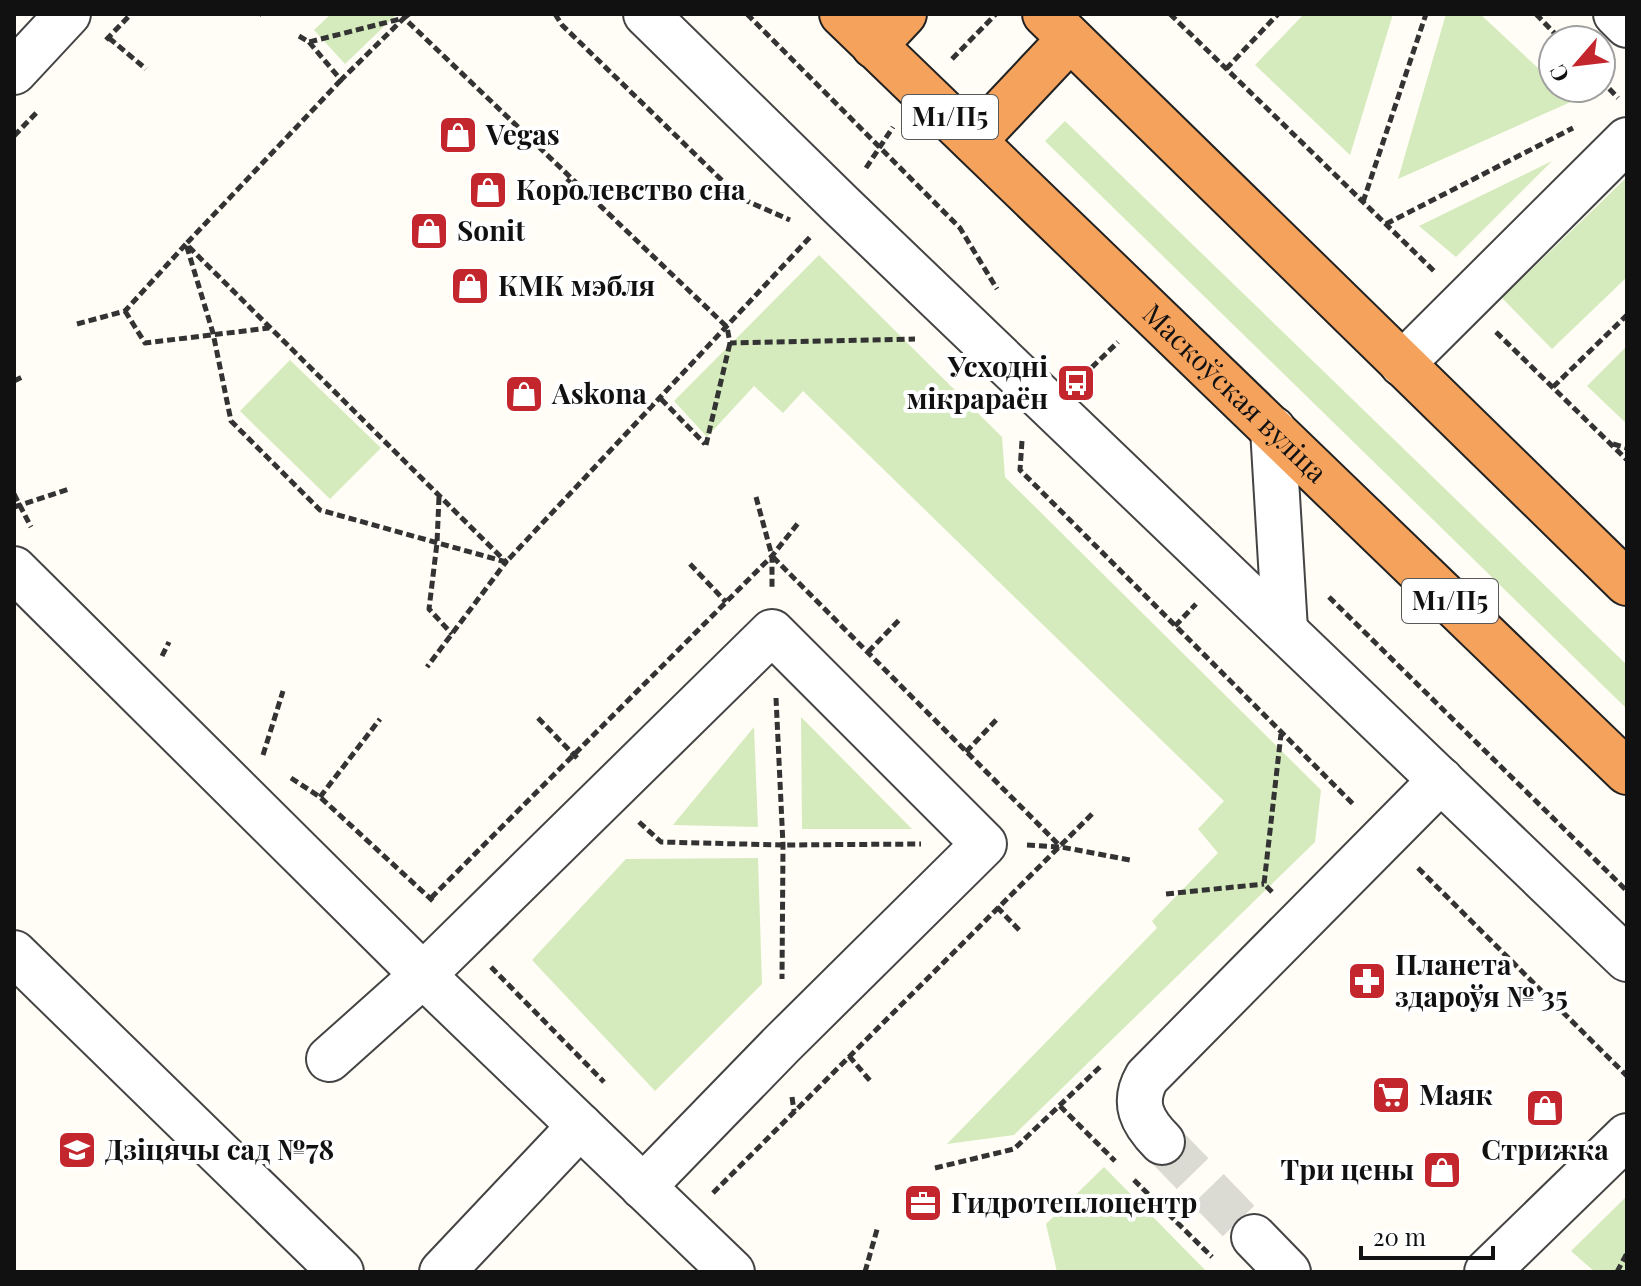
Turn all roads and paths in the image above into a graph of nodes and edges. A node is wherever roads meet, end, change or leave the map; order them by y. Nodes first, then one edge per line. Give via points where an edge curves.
1 (68, 14) edge
2 (555, 14) edge
3 (646, 14) edge
4 (747, 14) edge
5 (842, 14) edge
6 (904, 14) edge
7 (1170, 14) edge
8 (1278, 14) edge
9 (1426, 14) edge
10 (1616, 14) edge
11 (407, 16) edge
12 (1627, 25) edge
13 (1058, 27) edge
14 (299, 36) dead end
15 (109, 38) dead end
16 (309, 42) junction
17 (874, 46) junction
18 (146, 69) dead end
19 (1226, 69) junction
20 (14, 72) edge
21 (341, 80) junction
22 (1625, 121) edge
23 (1581, 124) dead end
24 (974, 141) junction
25 (879, 146) dead end
26 (570, 179) junction
27 (552, 201) dead end
28 (1363, 202) junction
29 (1386, 224) junction
30 (186, 244) junction
31 (1466, 302) junction
32 (1150, 310) junction
33 (125, 311) junction
34 (1627, 315) edge
35 (77, 324) dead end
36 (727, 327) junction
37 (269, 328) junction
38 (913, 328) dead end
39 (213, 333) junction
40 (730, 343) junction
41 (1402, 364) junction
42 (22, 377) dead end
43 (14, 381) edge
44 (1076, 383) dead end
45 (1553, 387) junction
46 (661, 399) junction
47 (1273, 429) junction
48 (1022, 440) dead end
49 (1609, 442) junction
50 (1627, 448) edge
51 (1627, 460) edge
52 (69, 489) dead end
53 (439, 497) junction
54 (756, 497) dead end
55 (14, 507) edge
56 (799, 522) dead end
57 (437, 543) junction
58 (772, 556) junction
59 (506, 562) junction
60 (690, 564) dead end
61 (14, 569) edge
62 (1627, 583) edge
63 (726, 602) junction
64 (899, 620) dead end
65 (1285, 630) junction
66 (452, 634) junction
67 (868, 652) junction
68 (427, 667) dead end
69 (283, 691) dead end
70 (538, 718) dead end
71 (998, 718) dead end
72 (380, 719) dead end
73 (1281, 733) junction
74 (966, 752) junction
75 (574, 755) junction
76 (262, 758) dead end
77 (1627, 772) edge
78 (1441, 780) junction
79 (609, 793) junction
80 (320, 797) dead end
81 (1094, 812) dead end
82 (1385, 836) junction
83 (984, 844) junction
84 (1061, 847) junction
85 (1130, 860) dead end
86 (1264, 884) junction
87 (1166, 894) dead end
88 (1274, 895) dead end
89 (431, 898) dead end
90 (997, 907) junction
91 (1021, 932) dead end
92 (14, 953) edge
93 (1627, 959) edge
94 (423, 975) junction
95 (849, 1056) junction
96 (329, 1059) dead end
97 (1105, 1062) dead end
98 (1627, 1076) edge
99 (872, 1083) dead end
100 (1060, 1106) junction
101 (580, 1126) junction
102 (1627, 1136) edge
103 (1162, 1142) tunnel mouth
104 (1116, 1161) dead end
105 (935, 1168) dead end
106 (1127, 1172) dead end
107 (643, 1187) junction
108 (878, 1226) dead end
109 (684, 1227) junction
110 (1254, 1237) tunnel mouth
111 (1627, 1253) edge
112 (1216, 1261) dead end
113 (341, 1272) edge
114 (442, 1272) edge
115 (732, 1272) edge
116 (865, 1272) edge
117 (1288, 1272) edge
118 (1487, 1272) edge
119 (1617, 1272) edge

1 - 20 lane
2 - 36 path via 740,198 815,232
3 - 65 lane
4 - 25 path
5 - 17 highway, Маскоўская вуліца / М1/П5
6 - 17 highway
7 - 19 path
8 - 19 path
9 - 28 path
10 - 12 lane
11 - 16 path
11 - 21 path
11 - 26 path
13 - 24 highway
13 - 41 highway
14 - 16 path
15 - 18 path
16 - 21 path
17 - 24 highway, Маскоўская вуліца / М1/П5
19 - 28 path
21 - 30 path
22 - 31 lane
23 - 29 path
24 - 32 highway, Маскоўская вуліца / М1/П5
26 - 27 path
26 - 36 path
28 - 29 path
29 - 31 path
30 - 33 path
30 - 37 path
30 - 39 path
31 - 41 lane
31 - 45 path
32 - 44 path
32 - 47 highway, Маскоўская вуліца / М1/П5
33 - 35 path
33 - 39 path via 145,343
34 - 45 path
36 - 40 path
36 - 46 path
37 - 39 path
37 - 53 path
38 - 40 path via 924,339
39 - 57 path via 231,421 320,510
40 - 46 path via 706,445
41 - 62 highway
42 - 43 path
45 - 49 path
46 - 59 path
47 - 65 lane
47 - 77 highway, Маскоўская вуліца / М1/П5
48 - 73 path via 1020,470
49 - 50 path
49 - 51 path
52 - 55 path
53 - 57 path
53 - 59 path
54 - 58 path
56 - 58 path
57 - 59 path
57 - 66 path via 429,609
58 - 63 path
58 - 67 path
59 - 66 path
60 - 63 path
61 - 94 lane
63 - 75 path
64 - 67 path
65 - 78 lane
66 - 68 path
67 - 74 path
69 - 76 path
70 - 75 path
71 - 74 path
72 - 80 path
73 - 82 path
73 - 86 path
74 - 84 path
75 - 79 path
75 - 89 path
78 - 82 lane
78 - 93 lane
79 - 83 path via 661,842
79 - 83 lane via 772,632
79 - 94 lane
81 - 84 path
82 - 98 path
82 - 103 lane via 1147,1077 1139,1108
83 - 84 path
83 - 107 lane
84 - 85 path
84 - 90 path
86 - 87 path
86 - 88 path
90 - 91 path
90 - 95 path
92 - 113 lane
94 - 96 lane
94 - 101 lane
95 - 99 path
95 - 109 path
97 - 100 path
100 - 104 path
100 - 105 path via 1014,1149
101 - 107 lane
101 - 114 lane
102 - 118 lane
106 - 112 path
107 - 109 lane
108 - 116 path
109 - 115 lane
110 - 117 lane
111 - 119 path

